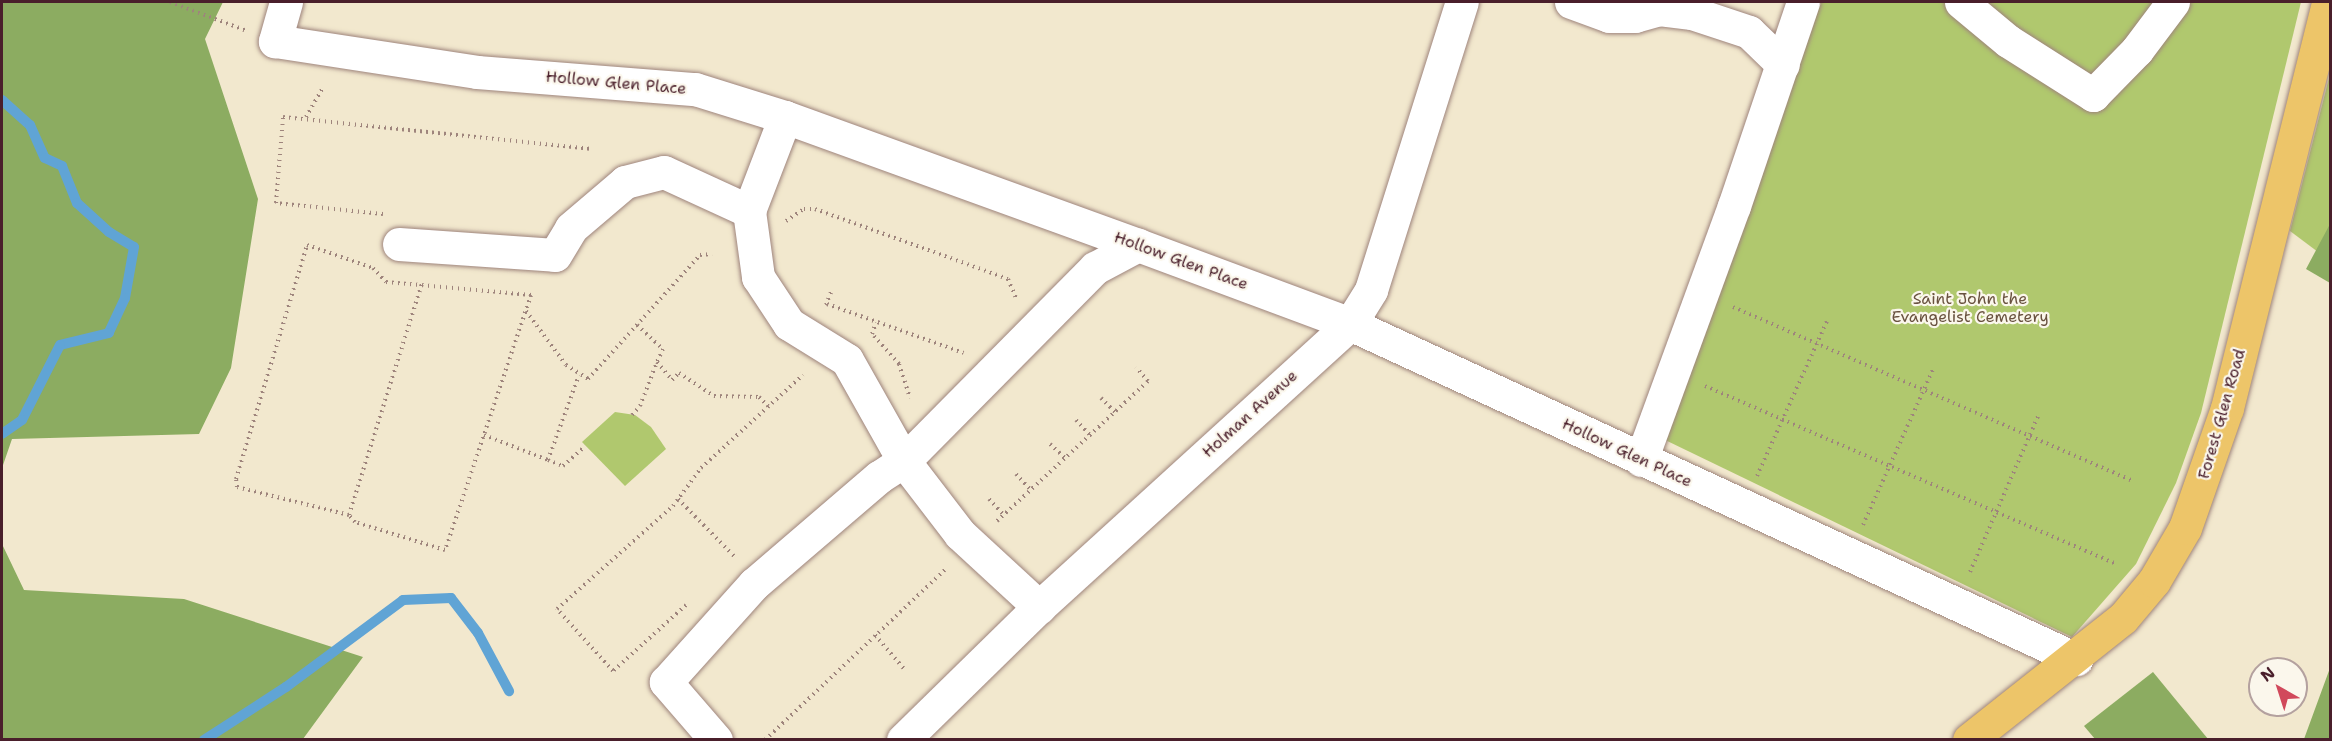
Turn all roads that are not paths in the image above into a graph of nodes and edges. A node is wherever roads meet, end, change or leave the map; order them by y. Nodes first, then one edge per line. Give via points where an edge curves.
1 (286, 2) edge
2 (1462, 2) edge
3 (1571, 2) edge
4 (1803, 2) edge
5 (1961, 2) edge
6 (2173, 2) edge
7 (2328, 2) edge
8 (1703, 10) edge
9 (1783, 65) junction
10 (785, 117) junction
11 (749, 211) junction
12 (399, 244) dead end
13 (1138, 245) junction
14 (1350, 324) junction
15 (1641, 460) junction
16 (904, 461) junction
17 (1039, 607) junction
18 (2076, 659) junction
19 (716, 740) edge
20 (903, 740) edge
21 (1969, 740) edge

1 - 10 street, Hollow Glen Place via 275,41 477,72 695,89
2 - 14 street, Holman Avenue via 1371,290
3 - 8 street via 1609,16 1635,16 1659,9
4 - 9 street
5 - 6 street via 2008,40 2093,94 2137,50
7 - 18 main road, Forest Glen Road via 2227,408 2205,478 2185,528 2154,581 2123,618
8 - 9 street via 1749,32
9 - 15 street
10 - 11 street
10 - 13 street, Hollow Glen Place
11 - 12 street via 664,172 624,182 571,228 555,255
11 - 16 street via 758,277 789,324 847,360
13 - 14 street, Hollow Glen Place
13 - 16 street via 1095,268
14 - 15 street, Hollow Glen Place
14 - 17 street, Holman Avenue
15 - 18 street, Hollow Glen Place
16 - 17 street via 960,534
16 - 19 street via 879,477 754,584 666,682
17 - 20 street, Holman Avenue
18 - 21 main road, Forest Glen Road

